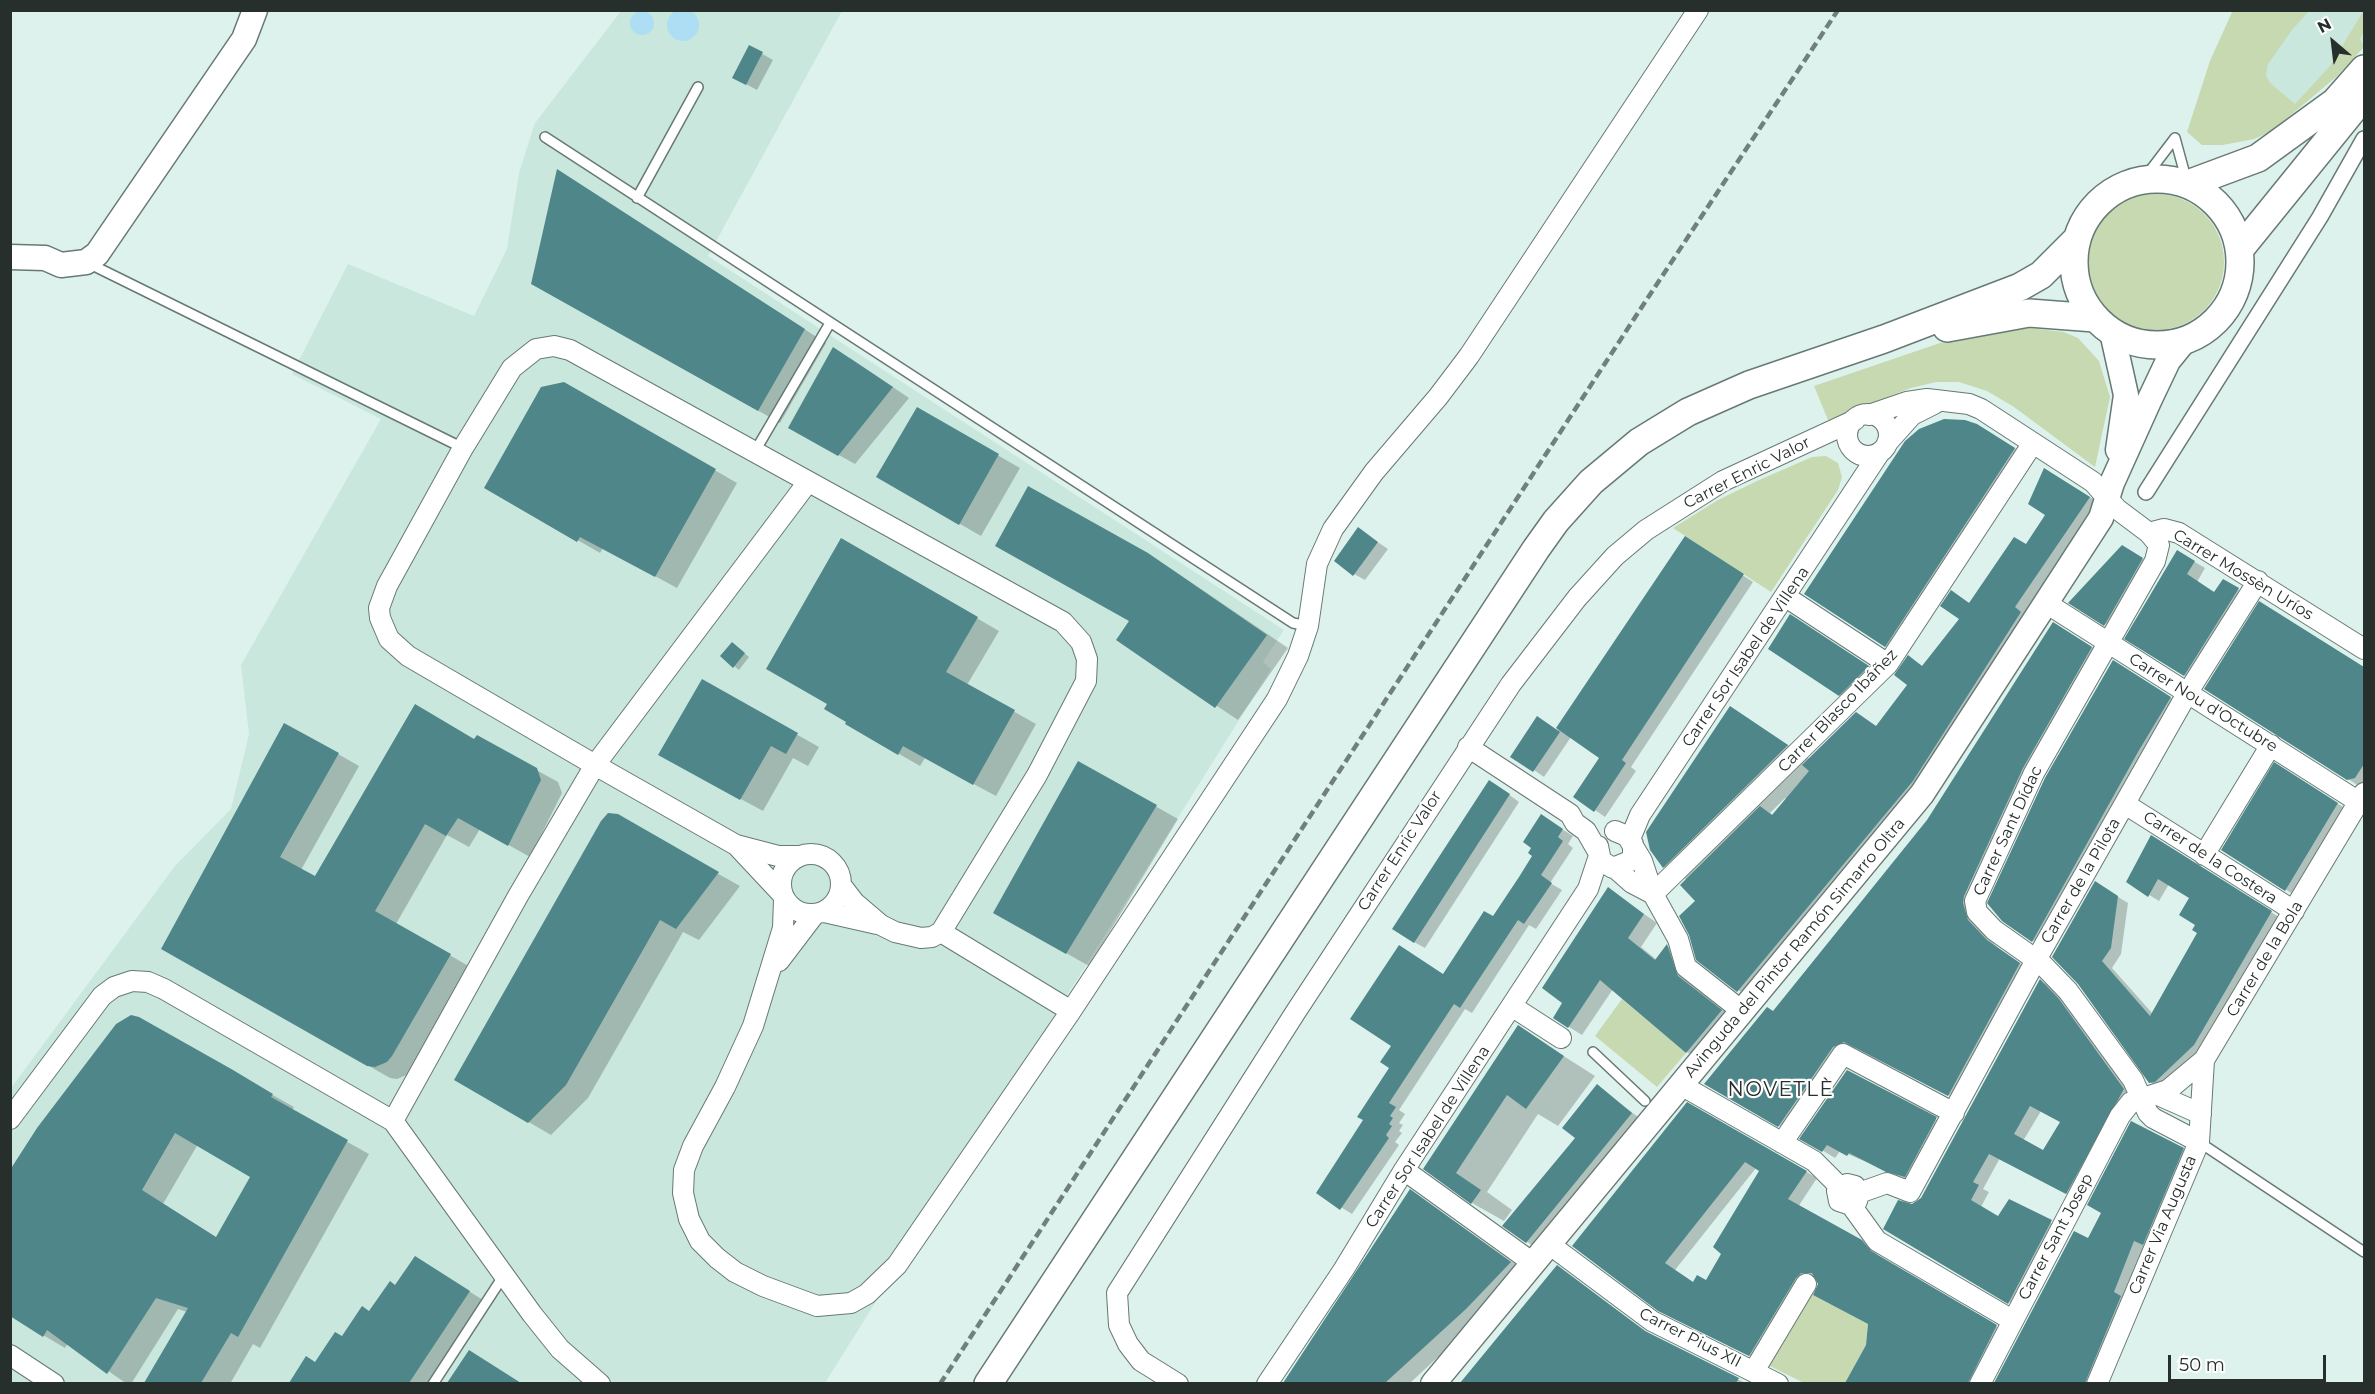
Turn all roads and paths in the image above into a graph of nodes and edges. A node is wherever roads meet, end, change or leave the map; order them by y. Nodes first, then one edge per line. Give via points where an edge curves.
1 (255, 10) edge
2 (1698, 10) edge
3 (2364, 69) edge
4 (698, 87) dead end
5 (2364, 96) edge
6 (545, 137) dead end
7 (2364, 139) edge
8 (2143, 180) junction
9 (2188, 184) junction
10 (637, 198) junction
11 (2077, 239) junction
12 (2240, 249) junction
13 (10, 258) edge
14 (86, 262) junction
15 (830, 323) junction
16 (2104, 325) junction
17 (1884, 339) junction
18 (2185, 340) junction
19 (1942, 401) junction
20 (1862, 417) junction
21 (2033, 443) junction
22 (463, 448) junction
23 (1884, 448) junction
24 (1853, 449) junction
25 (754, 453) junction
26 (808, 482) junction
27 (2109, 491) junction
28 (2146, 492) dead end
29 (1850, 499) junction
30 (2150, 533) junction
31 (2258, 581) junction
32 (1786, 597) junction
33 (2046, 603) junction
34 (1308, 626) junction
35 (2108, 643) junction
36 (2364, 649) edge
37 (1888, 664) junction
38 (2188, 692) junction
39 (2271, 745) junction
40 (1468, 747) junction
41 (595, 765) junction
42 (2362, 798) edge
43 (2125, 804) junction
44 (1570, 814) junction
45 (1622, 837) junction
46 (736, 845) junction
47 (2204, 855) junction
48 (799, 856) junction
49 (1606, 861) junction
50 (841, 885) junction
51 (1653, 894) junction
52 (783, 897) junction
53 (2294, 911) junction
54 (819, 913) junction
55 (881, 925) junction
56 (941, 932) junction
57 (2036, 960) junction
58 (770, 973) junction
59 (1513, 1007) junction
60 (1071, 1011) junction
61 (1743, 1011) junction
62 (1561, 1038) dead end
63 (1593, 1052) dead end
64 (2204, 1060) junction
65 (1681, 1086) junction
66 (2148, 1096) junction
67 (1652, 1107) junction
68 (1954, 1113) junction
69 (2201, 1114) junction
70 (10, 1119) edge
71 (393, 1121) junction
72 (2199, 1142) junction
73 (1782, 1143) junction
74 (1404, 1170) junction
75 (1850, 1195) junction
76 (1550, 1244) junction
77 (2364, 1252) edge
78 (1533, 1263) junction
79 (504, 1275) junction
80 (1806, 1284) dead end
81 (2013, 1320) junction
82 (10, 1355) edge
83 (1754, 1371) junction
84 (54, 1383) edge
85 (434, 1383) edge
86 (600, 1383) edge
87 (988, 1383) edge
88 (1178, 1383) edge
89 (1267, 1383) edge
90 (1437, 1383) edge
91 (1778, 1383) edge
92 (1980, 1383) edge
93 (2097, 1383) edge

1 - 14 street via 244,39 112,234
2 - 34 street via 1469,356 1374,472 1334,529 1317,564
3 - 9 main road via 2335,102 2258,158
4 - 10 lane
5 - 12 main road
6 - 10 lane
7 - 28 street via 2320,217
8 - 9 main road via 2166,179
8 - 9 lane via 2175,138
8 - 11 main road via 2121,187 2102,200 2087,217
9 - 12 main road via 2213,199 2231,222
10 - 15 lane
11 - 16 main road via 2074,267 2080,294
11 - 17 main road via 2041,274 2020,287
12 - 18 main road via 2240,272 2234,294 2214,322
13 - 14 street via 45,258 61,266
14 - 22 lane
15 - 25 lane
15 - 34 lane via 1293,623
16 - 17 main road via 2029,313
16 - 18 main road via 2135,342 2160,345
16 - 27 street, Avinguda del Pintor Ramón Simarro Oltra via 2126,395
17 - 87 main road via 1749,385 1662,426 1604,469 1556,521
18 - 27 street, Avinguda del Pintor Ramón Simarro Oltra via 2168,361
19 - 20 street, Carrer Mossèn Uríos via 1907,402
19 - 21 street, Carrer Mossèn Uríos via 1981,409
19 - 23 street via 1912,415
20 - 23 street via 1881,419 1886,424 1889,437
20 - 24 street via 1848,436
20 - 40 street, Carrer Enric Valor via 1723,481 1630,543 1547,635
21 - 27 street, Carrer Mossèn Uríos
21 - 37 street, Carrer Blasco Ibáñez
22 - 25 street via 512,368 536,349 554,346 570,350
22 - 41 street via 387,586 380,608 382,628 396,648 408,656
23 - 24 street via 1863,456
23 - 29 street, Carrer Sor Isabel de Villena
24 - 29 street, Carrer Sor Isabel de Villena
25 - 26 street
26 - 41 street
26 - 56 street via 1062,622 1075,633 1085,651 1086,681 1037,775
27 - 30 street, Carrer Mossèn Uríos
27 - 33 street, Avinguda del Pintor Ramón Simarro Oltra via 2101,518
29 - 32 street, Carrer Sor Isabel de Villena
30 - 31 street, Carrer Mossèn Uríos via 2179,533
30 - 35 street, Carrer Sant Dídac via 2159,545 2158,555
31 - 36 street, Carrer Mossèn Uríos
31 - 38 street, Carrer de la Pilota
32 - 37 street
32 - 45 street, Carrer Sor Isabel de Villena
33 - 35 street, Carrer Nou d'Octubre
33 - 61 street, Avinguda del Pintor Ramón Simarro Oltra via 1922,794
34 - 60 street via 1277,699
35 - 38 street, Carrer Nou d'Octubre
35 - 57 street, Carrer Sant Dídac via 2034,773 1976,896 1977,912 2011,944
37 - 51 street, Carrer Blasco Ibáñez
38 - 39 street, Carrer Nou d'Octubre
38 - 43 street, Carrer de la Pilota
39 - 42 street, Carrer Nou d'Octubre
39 - 47 street
40 - 44 street
40 - 88 street, Carrer Enric Valor via 1118,1293 1119,1325 1128,1344 1142,1360
41 - 46 street
41 - 71 street
42 - 53 street, Carrer de la Bola
43 - 47 street, Carrer de la Costera
43 - 57 street, Carrer de la Pilota
44 - 45 street via 1582,815
44 - 49 street via 1575,824 1587,831
45 - 49 street via 1600,839
45 - 49 street via 1633,856 1630,861
45 - 51 street via 1642,861
46 - 48 street via 777,856
46 - 52 street
47 - 53 street, Carrer de la Costera
48 - 50 street via 820,855 830,860 840,874
48 - 52 street via 783,873
49 - 51 street via 1632,883
49 - 59 street, Carrer Sor Isabel de Villena
50 - 54 street via 833,906
50 - 55 street
51 - 61 street via 1678,939 1686,967
52 - 54 street via 795,910
52 - 58 street via 783,928
53 - 64 street, Carrer de la Bola
54 - 55 street
54 - 58 street
55 - 56 street via 907,936 932,937
56 - 60 street
57 - 66 street, Carrer Sant Dídac via 2068,992
57 - 68 street, Carrer de la Pilota
58 - 60 street via 734,1069 693,1146 684,1170 683,1193 688,1219 699,1241 717,1258 763,1286 817,1306 851,1303 867,1294 897,1265
59 - 62 street
59 - 74 street, Carrer Sor Isabel de Villena
61 - 65 street, Avinguda del Pintor Ramón Simarro Oltra
63 - 67 lane
64 - 66 street, Carrer de la Bola via 2179,1082
64 - 69 street, Carrer Via Augusta
65 - 67 street, Avinguda del Pintor Ramón Simarro Oltra
65 - 73 street
66 - 69 street
66 - 72 street, Carrer Sant Dídac via 2153,1118
66 - 81 street, Carrer Sant Josep via 2126,1107 2120,1116
67 - 76 street, Avinguda del Pintor Ramón Simarro Oltra
68 - 73 street via 1844,1054
68 - 75 street, Carrer de la Pilota via 1910,1192 1887,1183
69 - 72 street, Carrer Via Augusta
70 - 71 street via 102,996 124,982 140,980 164,989
71 - 79 street
72 - 77 lane
72 - 93 street, Carrer Via Augusta
73 - 75 street via 1814,1161
74 - 78 street
74 - 89 street, Carrer Sor Isabel de Villena via 1344,1269
75 - 81 street via 1877,1240
76 - 78 street, Avinguda del Pintor Ramón Simarro Oltra
76 - 83 street, Carrer Pius XII via 1652,1322
78 - 90 street, Avinguda del Pintor Ramón Simarro Oltra
79 - 85 lane
79 - 86 street via 560,1349
80 - 83 street
81 - 92 street, Carrer Sant Josep
82 - 84 street
83 - 91 street, Carrer Pius XII

